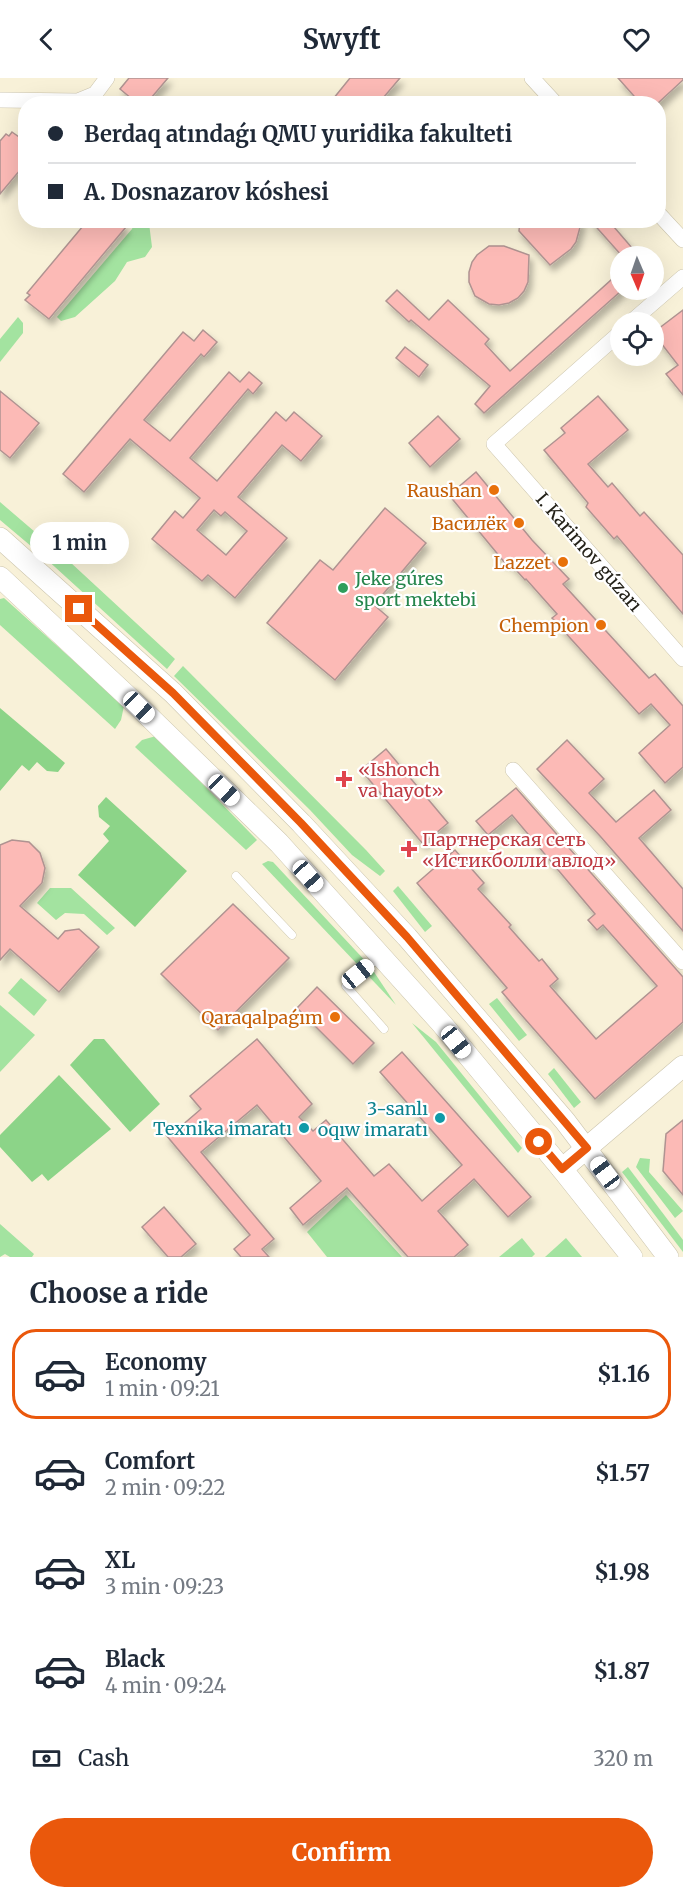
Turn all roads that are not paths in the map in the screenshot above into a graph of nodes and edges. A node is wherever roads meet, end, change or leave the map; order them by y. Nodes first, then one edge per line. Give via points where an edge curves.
1 (107, 78) edge
2 (532, 78) edge
3 (90, 96) edge
4 (549, 96) edge
5 (0, 100) edge
6 (18, 100) edge
7 (666, 222) edge
8 (683, 240) edge
9 (683, 277) edge
10 (643, 312) edge
11 (610, 342) edge
12 (0, 538) edge
13 (0, 577) edge
14 (683, 659) edge
15 (513, 770) dead end
16 (236, 876) dead end
17 (292, 935) dead end
18 (380, 956) junction
19 (683, 962) edge
20 (384, 1029) dead end
21 (683, 1066) edge
22 (587, 1148) junction
23 (562, 1169) junction
24 (633, 1257) edge
25 (668, 1257) edge

1 - 3 street
2 - 4 street
5 - 6 street
7 - 8 street
9 - 10 street
11 - 14 street, I. Karimov gúzarı via 494,444
12 - 22 main road via 173,693 301,823 407,937
13 - 18 main road via 274,839
15 - 19 street
16 - 17 lane
18 - 20 lane via 346,986
18 - 23 main road
21 - 22 main road
22 - 23 main road
22 - 25 main road
23 - 24 main road

